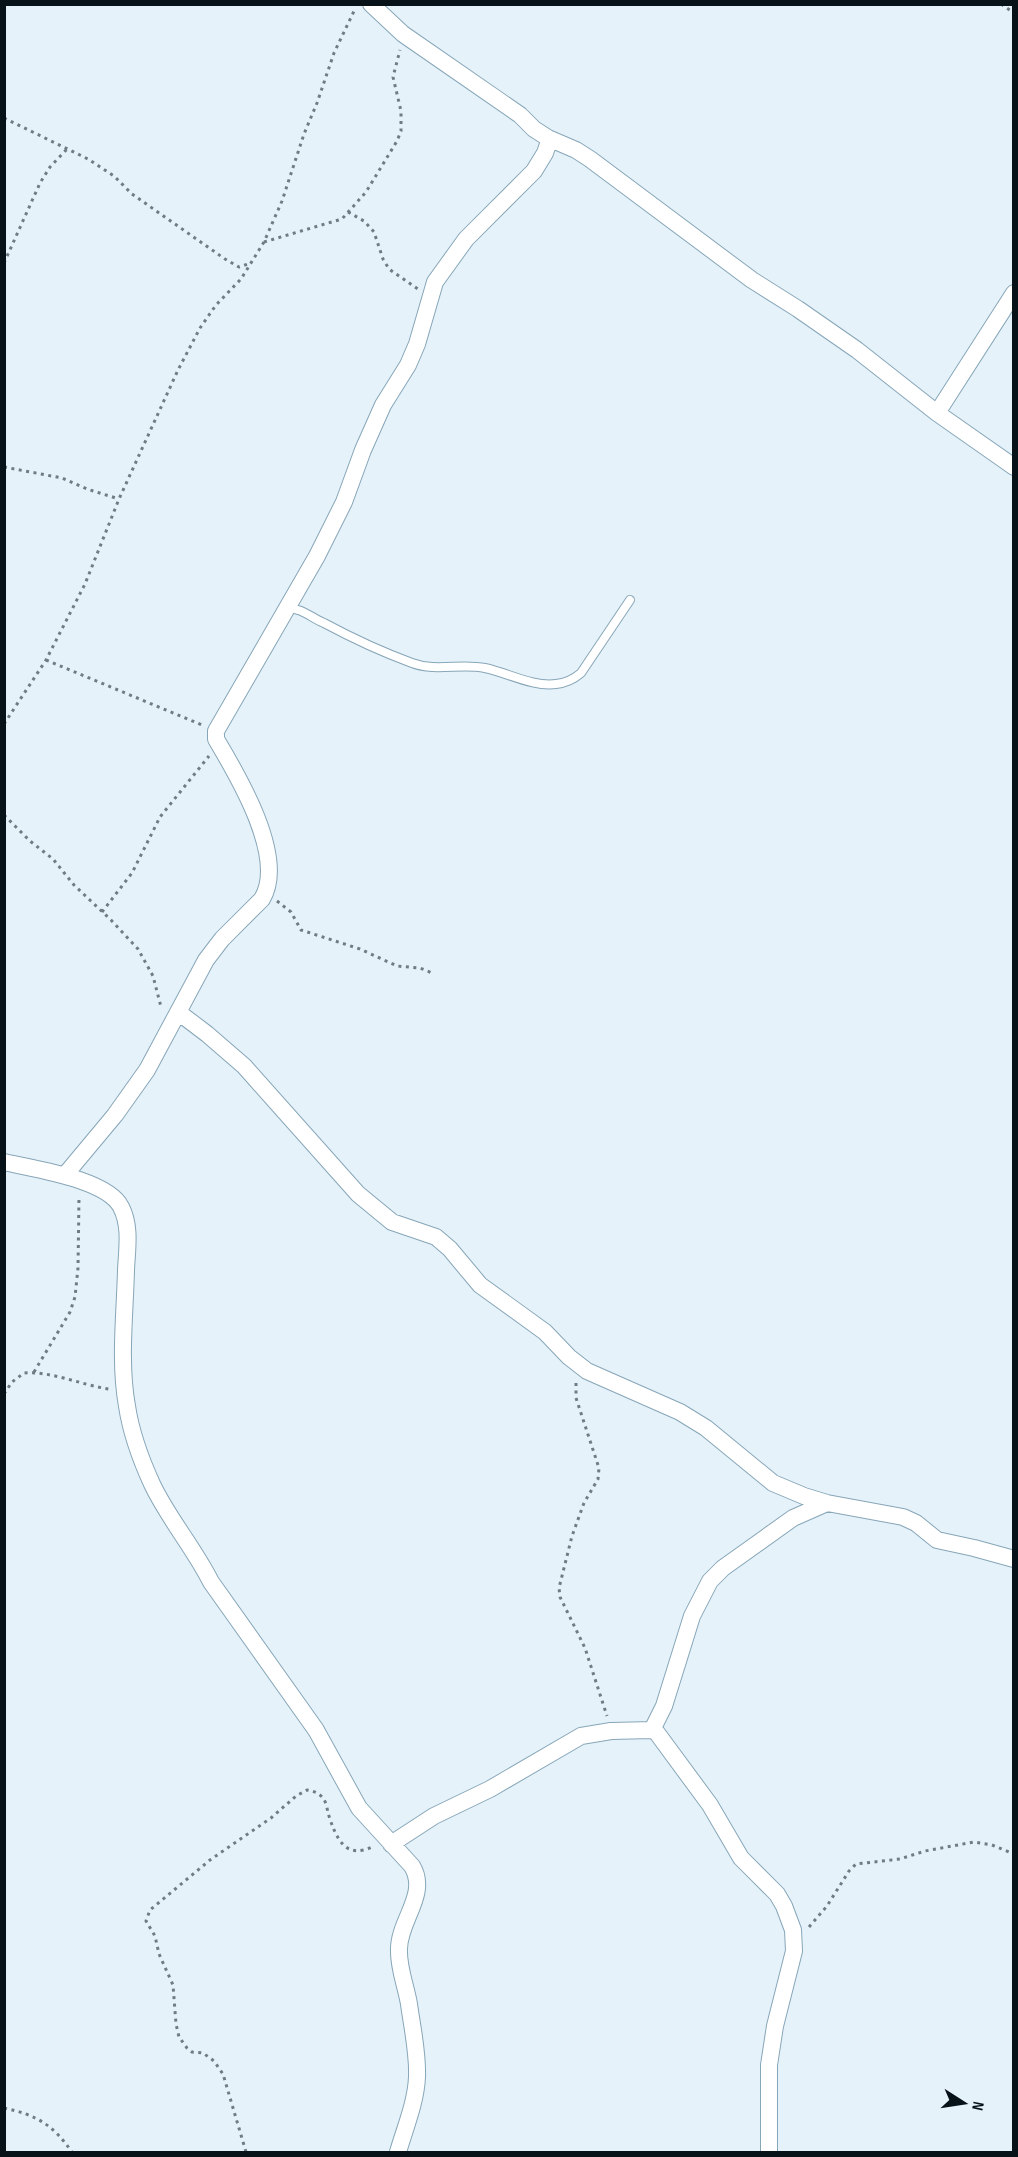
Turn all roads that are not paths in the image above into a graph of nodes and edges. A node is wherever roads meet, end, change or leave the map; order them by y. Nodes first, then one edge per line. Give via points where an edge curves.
1 (371, 4) edge
2 (548, 138) junction
3 (1014, 293) edge
4 (937, 413) junction
5 (1014, 467) edge
6 (630, 600) dead end
7 (286, 608) junction
8 (175, 1019) junction
9 (4, 1162) edge
10 (72, 1178) junction
11 (827, 1503) junction
12 (1014, 1559) edge
13 (652, 1730) junction
14 (388, 1842) junction
15 (398, 2152) edge
16 (769, 2152) edge

1 - 2 street via 403,34
2 - 4 street via 590,159 752,280 857,350
2 - 7 street via 545,153 534,171 466,239 435,282 408,365 383,405 344,502
3 - 4 street
4 - 5 street
6 - 7 lane via 581,673 555,685 485,668 431,668 414,664 299,608
7 - 8 street via 217,737 262,835 268,859 266,893 206,960
8 - 10 street via 147,1070
8 - 11 street via 207,1034 244,1066 358,1194 392,1222 436,1237 480,1285 545,1332 587,1371 680,1412 706,1428 773,1483
9 - 10 street
10 - 14 street via 113,1197 125,1217 125,1392 130,1424 153,1485 211,1582 316,1730 359,1808
11 - 12 street via 903,1517 937,1540
11 - 13 street via 793,1518 710,1581 692,1616 664,1706
13 - 14 street via 581,1736 490,1790
13 - 16 street via 662,1738 704,1798 741,1858 777,1894 789,1918 795,1943 769,2065
14 - 15 street via 412,1866 418,1884 399,1949 417,2072

